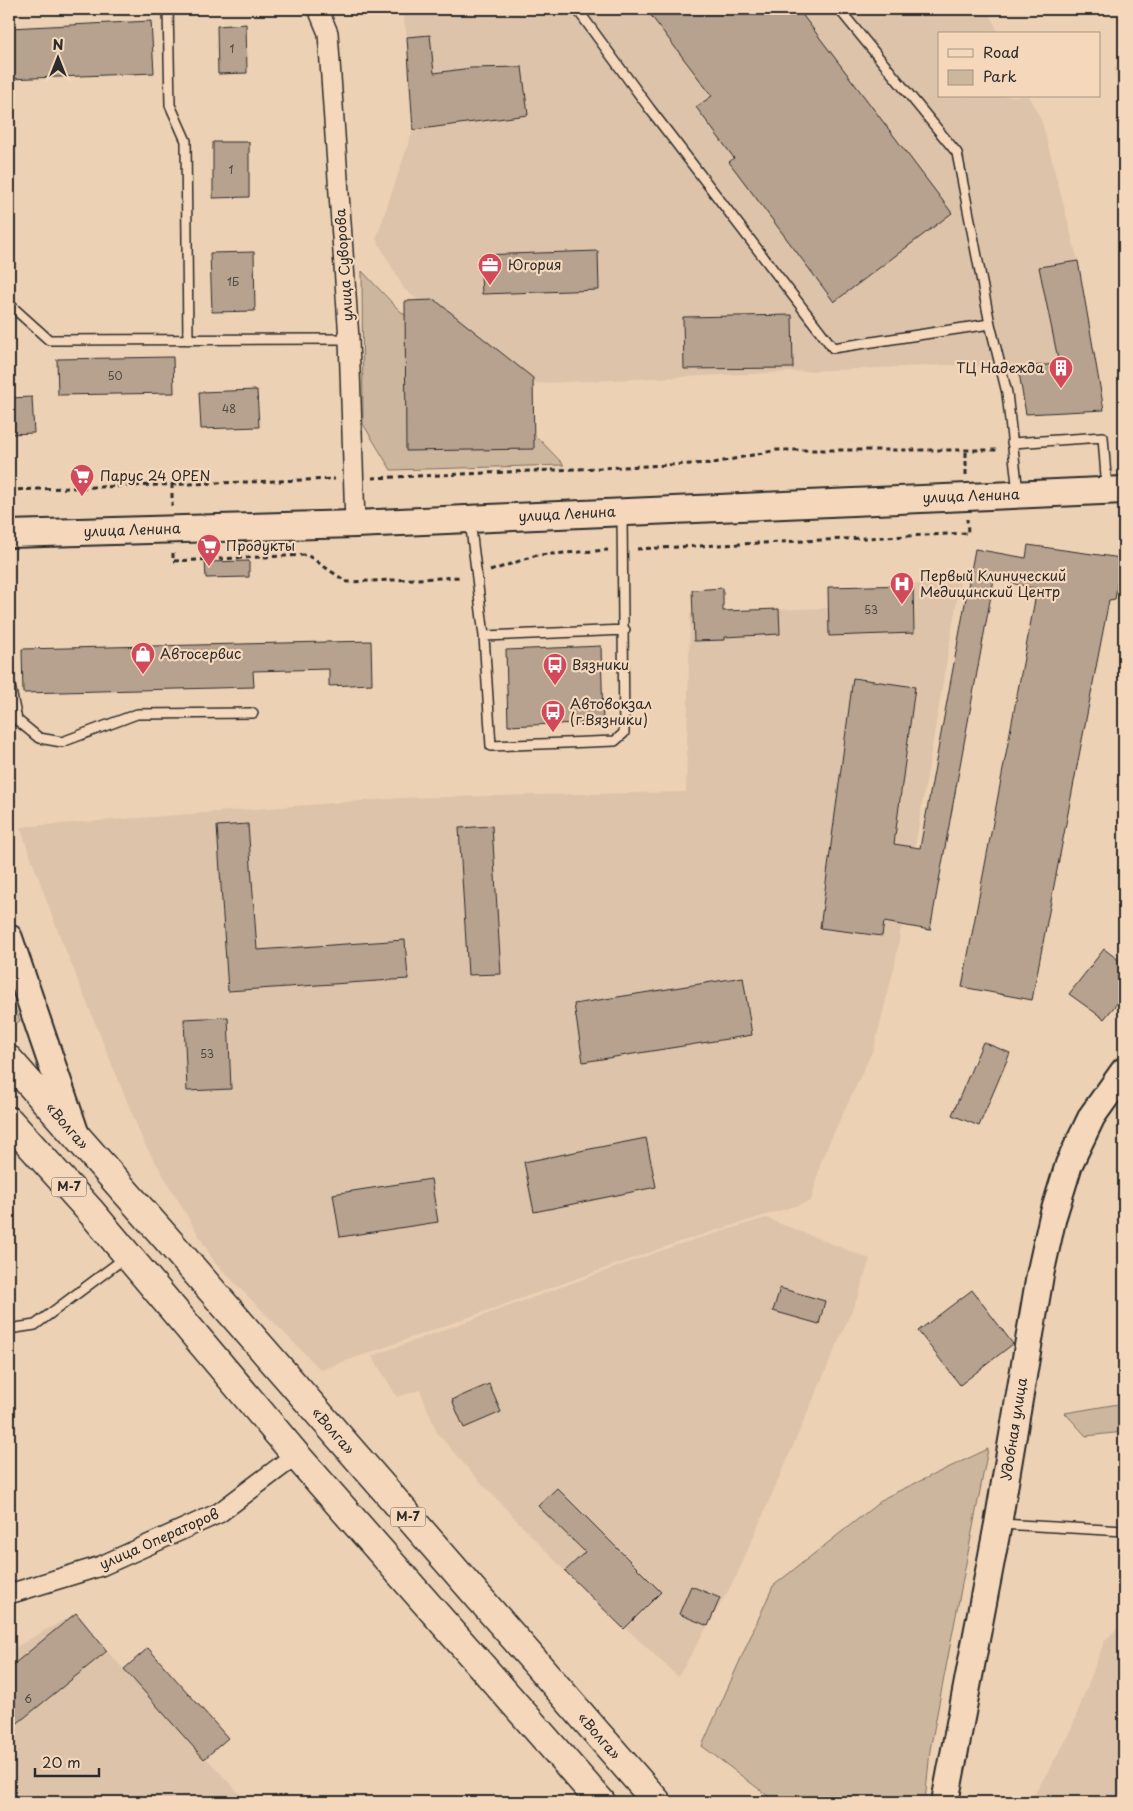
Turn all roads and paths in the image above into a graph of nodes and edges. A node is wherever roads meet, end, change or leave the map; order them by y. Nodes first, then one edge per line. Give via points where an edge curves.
1 (168, 9) edge
2 (318, 9) edge
3 (577, 9) edge
4 (839, 9) edge
5 (9, 304) edge
6 (990, 324) junction
7 (349, 339) junction
8 (188, 340) junction
9 (1013, 446) junction
10 (966, 450) junction
11 (353, 479) junction
12 (172, 484) junction
13 (9, 490) edge
14 (1116, 490) edge
15 (1018, 494) junction
16 (966, 496) junction
17 (622, 512) junction
18 (470, 518) junction
19 (355, 524) junction
20 (172, 528) junction
21 (9, 534) edge
22 (623, 550) junction
23 (477, 576) junction
24 (625, 630) junction
25 (484, 636) junction
26 (9, 681) edge
27 (252, 713) dead end
28 (9, 938) edge
29 (9, 1060) edge
30 (1124, 1071) edge
31 (9, 1121) edge
32 (77, 1138) junction
33 (128, 1255) junction
34 (9, 1329) edge
35 (296, 1455) junction
36 (998, 1524) junction
37 (1124, 1531) edge
38 (9, 1594) edge
39 (601, 1802) edge
40 (657, 1802) edge
41 (945, 1802) edge

1 - 8 lane via 170,105 186,140
2 - 7 street, улица Суворова via 328,33
3 - 6 lane via 833,348
4 - 6 lane via 956,153
5 - 8 lane via 49,340
6 - 9 lane via 1007,393
7 - 8 lane
7 - 11 street, улица Суворова
9 - 10 path
9 - 14 lane via 1103,437
9 - 15 lane
10 - 11 path via 777,450 714,463
10 - 16 path
11 - 12 path
11 - 19 street, улица Суворова
12 - 13 path
12 - 20 path
14 - 15 main road, улица Ленина
15 - 16 main road, улица Ленина
16 - 17 main road, улица Ленина
16 - 22 path via 968,533
17 - 18 main road, улица Ленина
17 - 22 lane
18 - 19 main road, улица Ленина
18 - 23 lane
19 - 20 main road, улица Ленина
20 - 21 main road, улица Ленина
20 - 23 path via 173,561 307,555 347,582
22 - 23 path via 537,555
22 - 24 lane
23 - 25 lane
24 - 25 lane
24 - 25 lane via 624,733 615,741 584,743 491,746
26 - 27 lane via 17,720 39,738 62,742 137,714
28 - 32 main road
29 - 32 highway, «Волга» / М-7
30 - 36 main road, Удобная улица via 1092,1116 1069,1164 1053,1216
31 - 33 highway, М-7
32 - 40 highway, «Волга» / М-7
33 - 34 lane via 35,1325
33 - 35 highway, М-7
35 - 38 street, улица Операторов via 219,1513 101,1566
35 - 39 highway, М-7
36 - 37 lane
36 - 41 main road, Удобная улица

